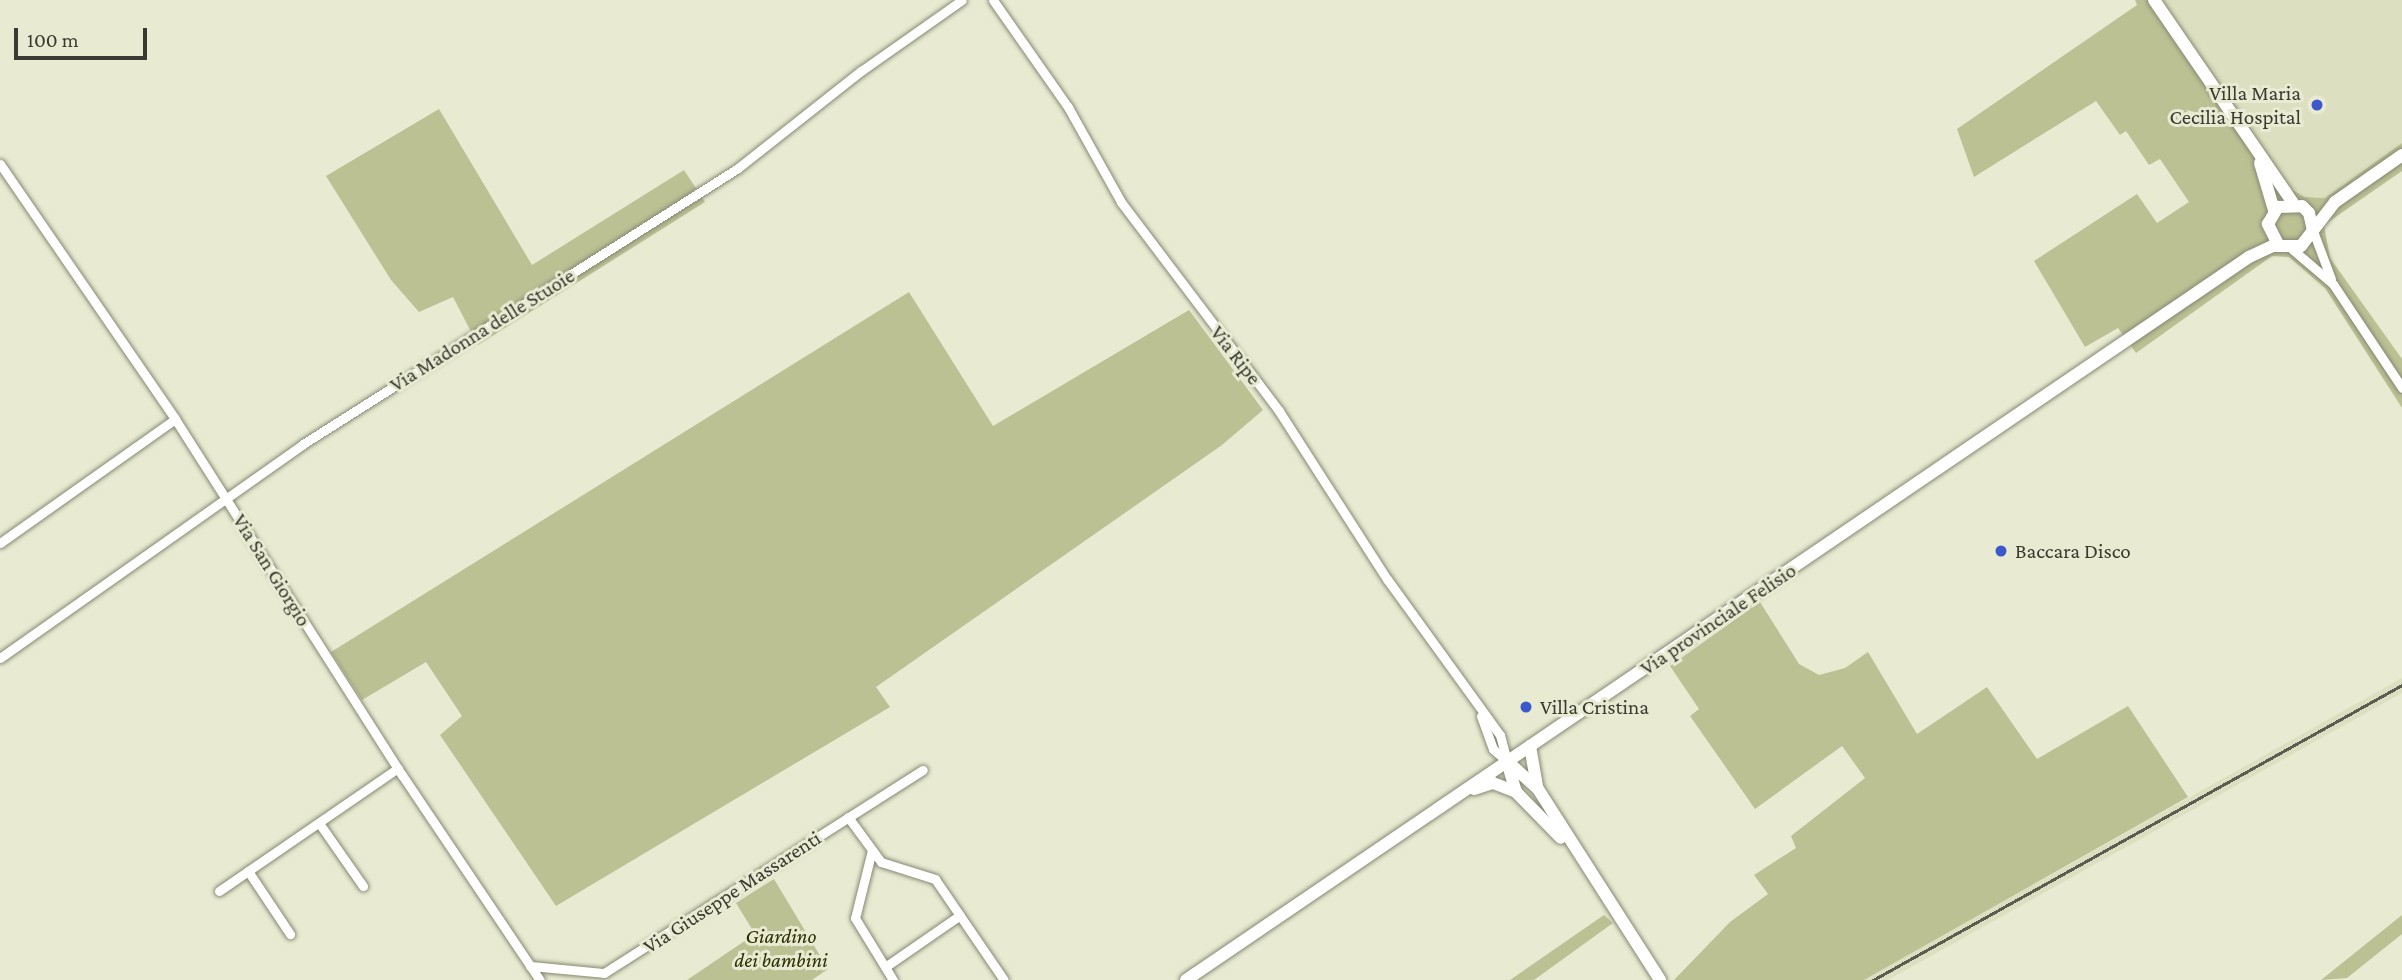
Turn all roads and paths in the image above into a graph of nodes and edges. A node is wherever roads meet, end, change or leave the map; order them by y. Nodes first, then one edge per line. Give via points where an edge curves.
1 (962, 0) edge
2 (993, 0) edge
3 (2154, 0) edge
4 (2402, 155) edge
5 (2258, 156) junction
6 (0, 164) edge
7 (2335, 202) junction
8 (2298, 205) junction
9 (2274, 210) junction
10 (2268, 231) junction
11 (2313, 231) junction
12 (2285, 247) junction
13 (2249, 257) junction
14 (2333, 284) junction
15 (2402, 388) edge
16 (176, 419) junction
17 (226, 498) junction
18 (0, 543) edge
19 (0, 658) edge
20 (1530, 746) junction
21 (1507, 761) junction
22 (398, 768) junction
23 (923, 770) dead end
24 (1538, 789) junction
25 (1516, 792) junction
26 (1448, 801) junction
27 (848, 817) junction
28 (319, 823) junction
29 (872, 850) junction
30 (1576, 853) junction
31 (248, 871) junction
32 (363, 886) dead end
33 (219, 891) dead end
34 (960, 915) junction
35 (290, 934) dead end
36 (530, 966) junction
37 (885, 967) junction
38 (606, 977) edge
39 (540, 980) edge
40 (893, 980) edge
41 (1004, 980) edge
42 (1186, 980) edge
43 (1660, 980) edge

1 - 17 street, Via Madonna delle Stuoie via 861,71 738,168 303,444
2 - 21 street, Via Ripe via 1068,107 1121,202 1279,411 1338,506 1500,735
3 - 5 main road
4 - 7 main road
5 - 8 main road
5 - 9 main road
6 - 16 street, Via San Giorgio
7 - 8 main road
7 - 11 main road
8 - 9 main road
8 - 11 main road via 2313,221
9 - 10 main road
10 - 12 main road
10 - 13 main road
11 - 12 main road via 2309,240
11 - 14 street
12 - 13 main road
12 - 14 street
13 - 20 main road, Via provinciale Felisio
14 - 15 street
16 - 17 street, Via San Giorgio
16 - 18 street
17 - 19 street, Via Madonna delle Stuoie
17 - 22 street, Via San Giorgio
20 - 21 main road, Via provinciale Felisio
20 - 24 main road
21 - 24 main road
21 - 25 main road
21 - 26 main road, Via provinciale Felisio
22 - 28 street
22 - 36 street, Via San Giorgio
23 - 27 street, Via Giuseppe Massarenti
24 - 30 main road
25 - 26 main road via 1493,783
25 - 30 main road
26 - 42 main road, Via provinciale Felisio
27 - 29 street
27 - 38 street, Via Giuseppe Massarenti
28 - 31 street
28 - 32 street
29 - 34 street via 881,862 935,879
29 - 37 street via 855,918
30 - 43 main road
31 - 33 street
31 - 35 street
34 - 37 street
34 - 41 street
36 - 38 street, Via Giuseppe Massarenti
36 - 39 street, Via San Giorgio
37 - 40 street

